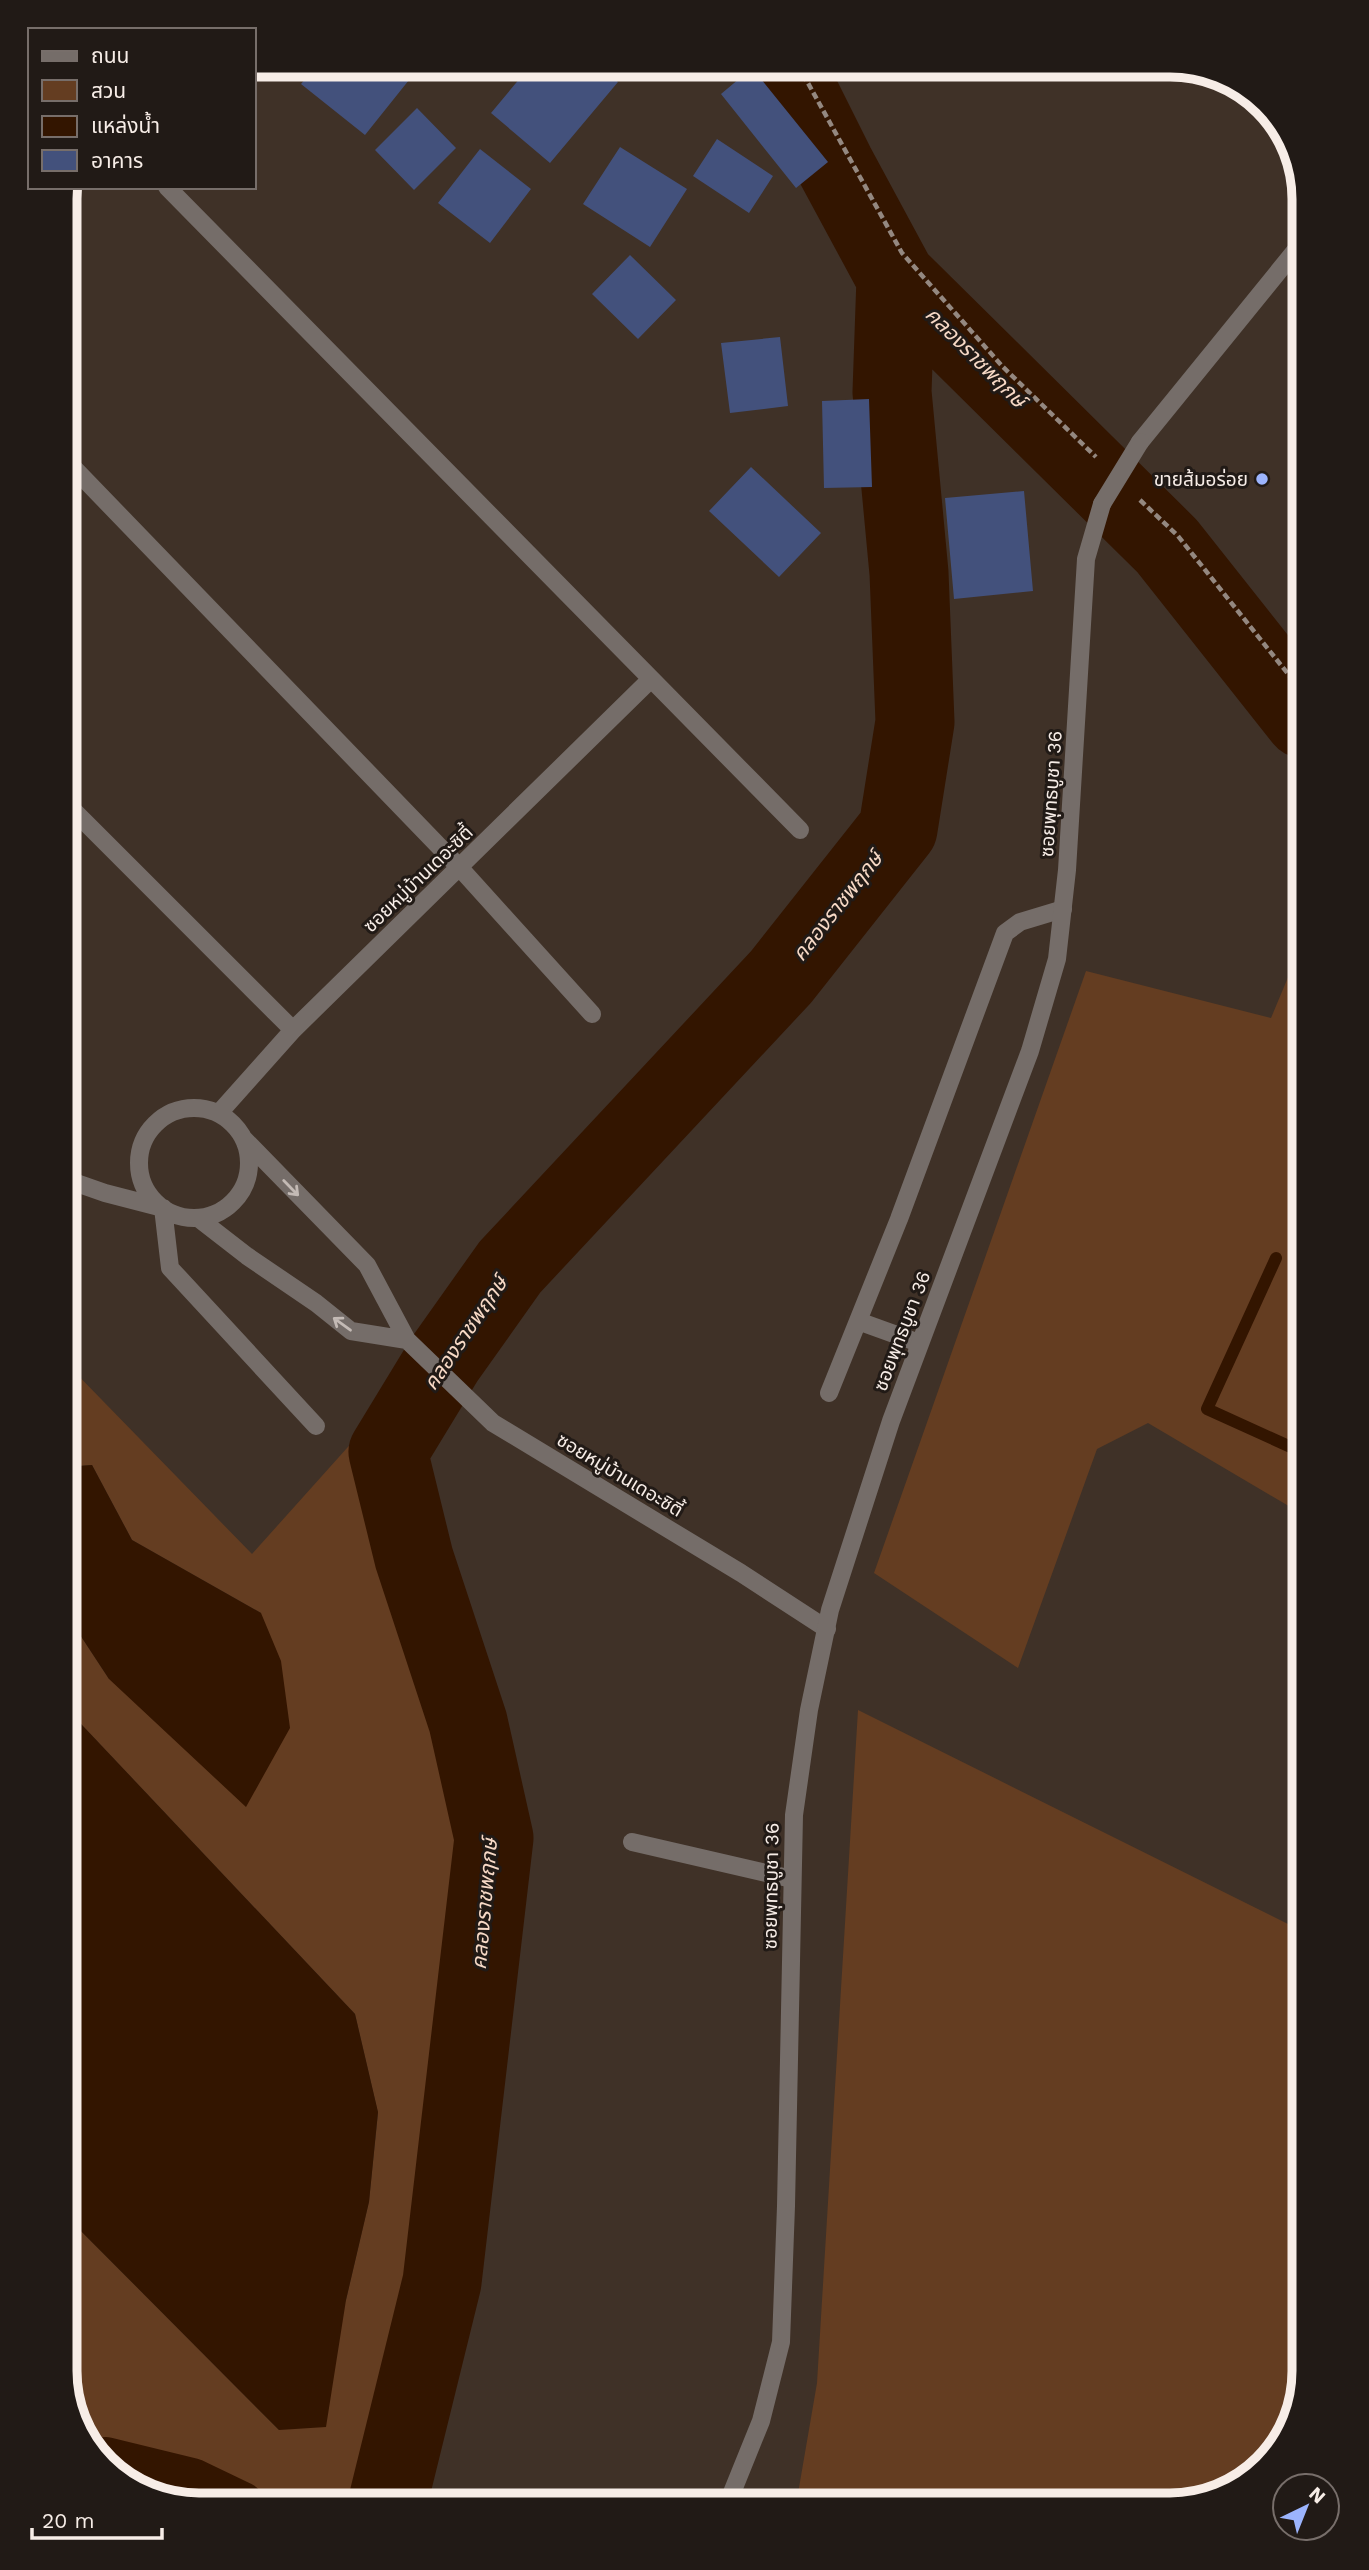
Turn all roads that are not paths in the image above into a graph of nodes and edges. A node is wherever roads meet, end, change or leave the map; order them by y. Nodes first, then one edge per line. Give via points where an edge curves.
1 (169, 189) edge
2 (1292, 255) edge
3 (77, 471) edge
4 (651, 679) junction
5 (77, 814) edge
6 (800, 830) dead end
7 (460, 868) junction
8 (1063, 909) junction
9 (592, 1014) dead end
10 (293, 1030) junction
11 (219, 1113) junction
12 (244, 1139) junction
13 (77, 1183) edge
14 (163, 1208) junction
15 (198, 1218) junction
16 (858, 1321) junction
17 (407, 1340) junction
18 (919, 1343) junction
19 (828, 1393) dead end
20 (316, 1426) dead end
21 (827, 1629) junction
22 (632, 1842) dead end
23 (792, 1879) junction
24 (732, 2493) edge

1 - 4 street
2 - 8 street, ซอยพุทธบูชา 36, bridge via 1140,442 1102,504 1086,559
3 - 7 street
4 - 6 street
4 - 7 street, ซอยหมู่บ้านเดอะซิตี้
5 - 10 street
7 - 9 street
7 - 10 street, ซอยหมู่บ้านเดอะซิตี้
8 - 16 street via 1020,922 1005,933
8 - 18 street, ซอยพุทธบูชา 36 via 1057,959 1030,1051
10 - 11 street, ซอยหมู่บ้านเดอะซิตี้
11 - 12 street, ซอยหมู่บ้านเดอะซิตี้
11 - 14 street via 183,1108 166,1115 142,1142 141,1179 149,1196
12 - 15 street via 249,1174 243,1191 231,1205
12 -> 17 street, ซอยหมู่บ้านเดอะซิตี้ via 367,1265
13 - 14 street
14 - 15 street via 179,1217
14 - 20 street via 170,1268
17 -> 15 street via 351,1331
16 - 18 street
16 - 19 street
17 - 21 street, ซอยหมู่บ้านเดอะซิตี้ via 494,1423
18 - 21 street, ซอยพุทธบูชา 36
21 - 23 street, ซอยพุทธบูชา 36 via 809,1710 794,1815
22 - 23 street
23 - 24 street, ซอยพุทธบูชา 36 via 781,2342 761,2421

